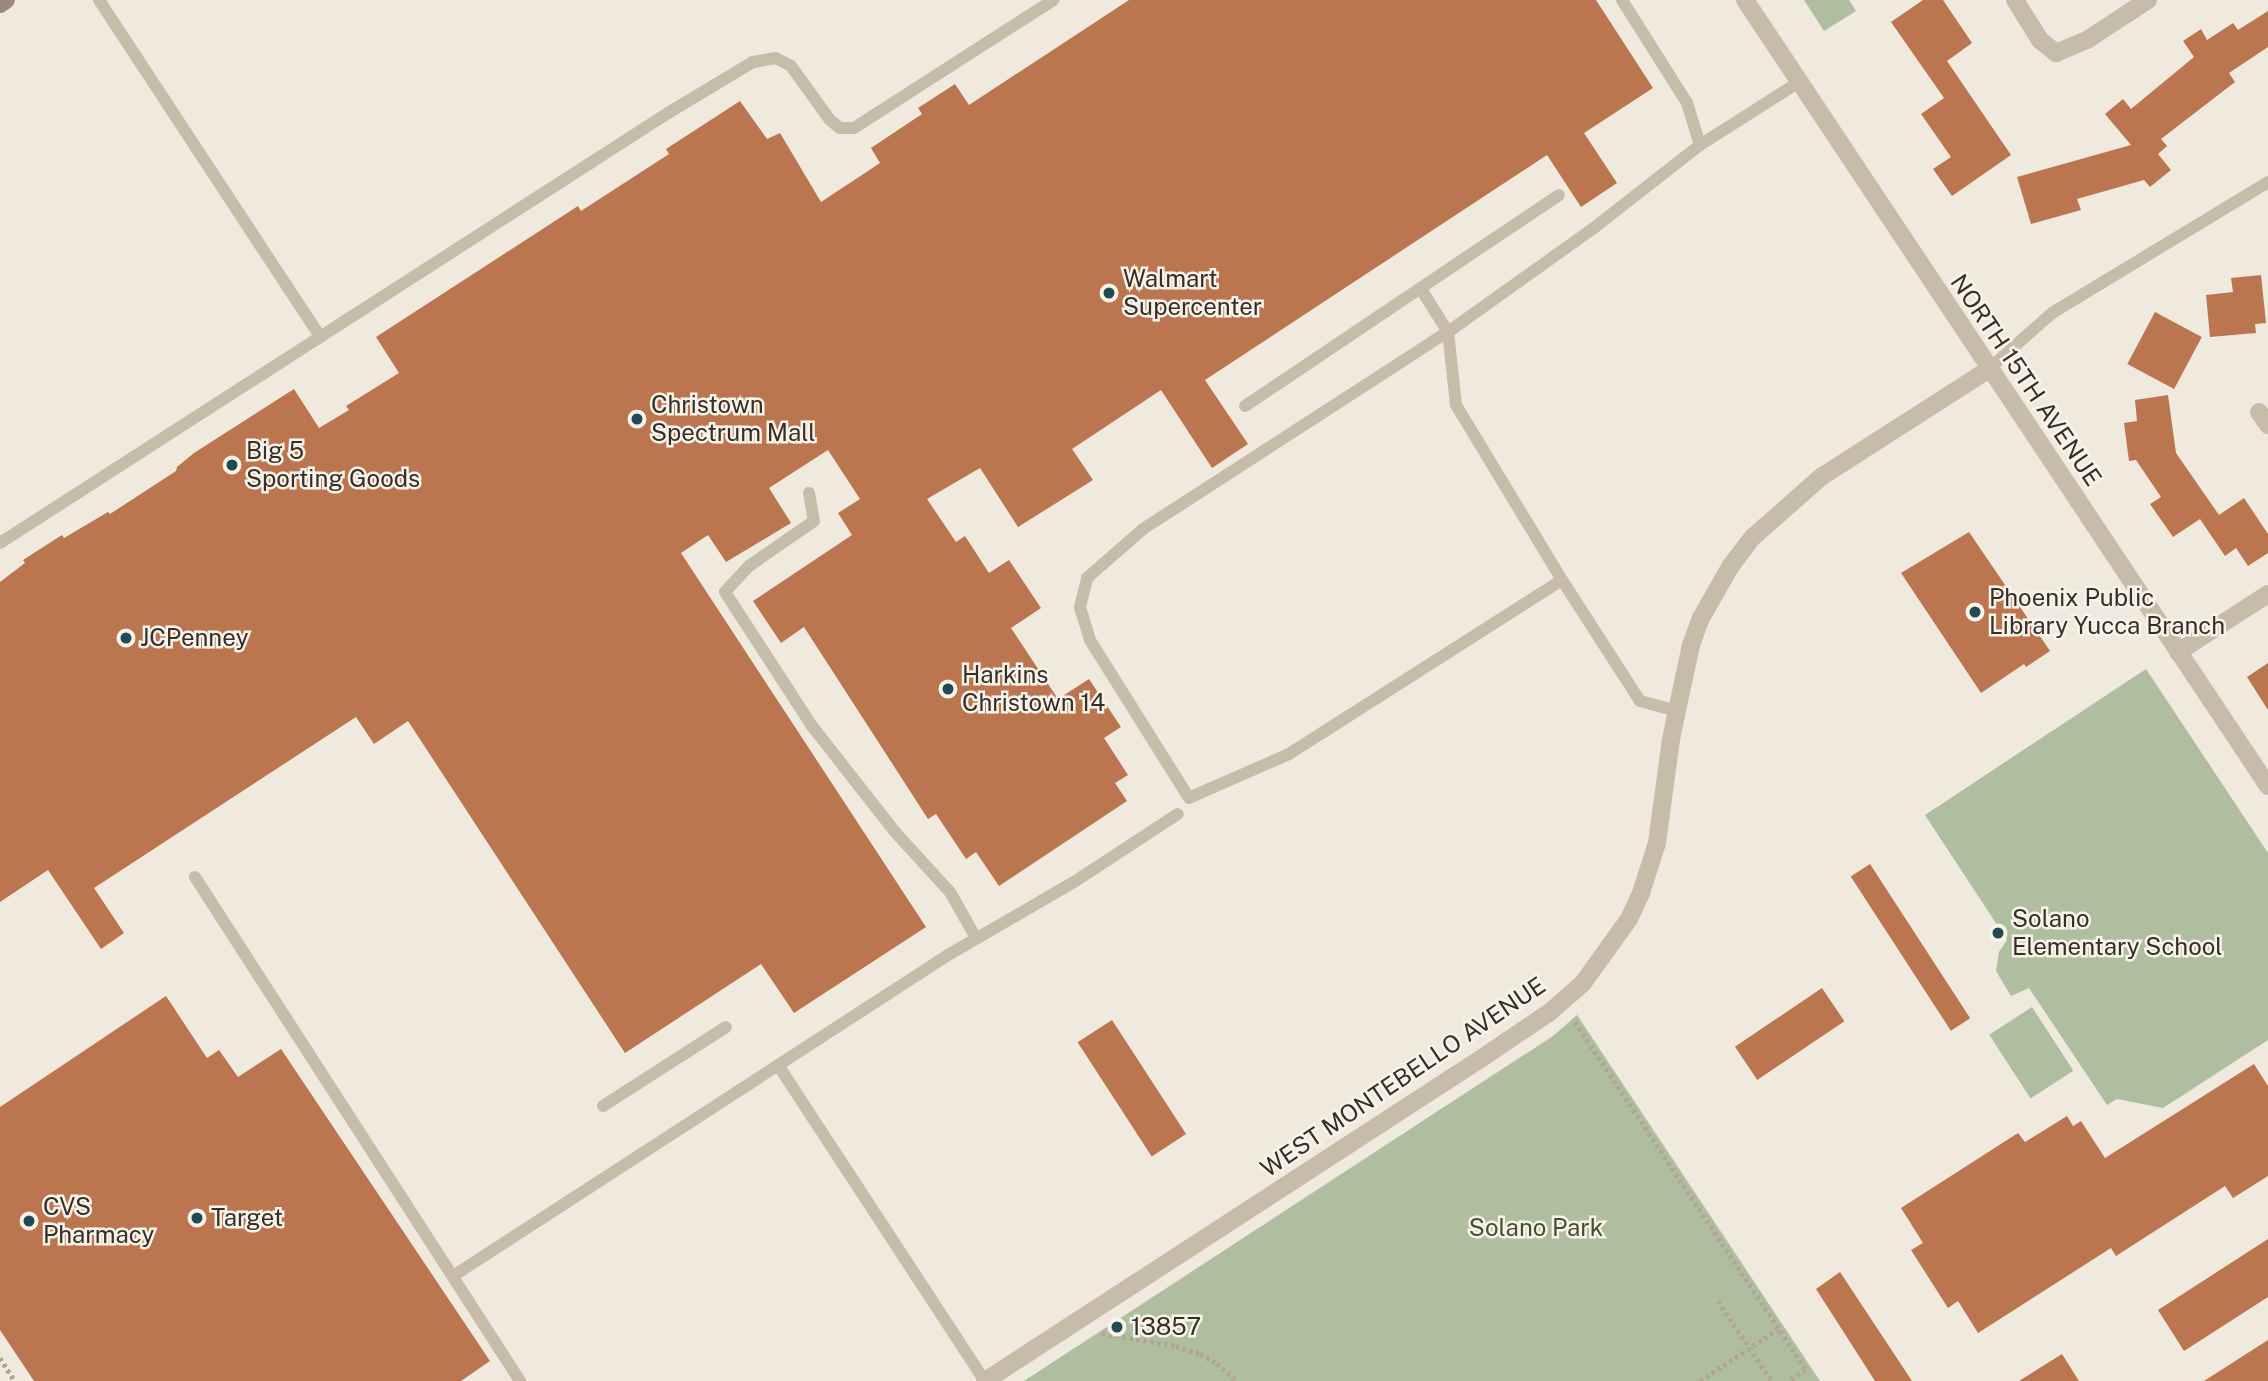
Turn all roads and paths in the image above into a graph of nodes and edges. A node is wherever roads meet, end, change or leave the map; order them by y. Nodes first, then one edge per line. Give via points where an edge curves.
1 (6, 0) edge
2 (99, 0) edge
3 (1053, 0) edge
4 (1622, 0) edge
5 (1745, 0) edge
6 (2015, 0) edge
7 (2148, 0) edge
8 (0, 4) edge
9 (1799, 82) junction
10 (1700, 145) junction
11 (2268, 182) edge
12 (1559, 195) dead end
13 (1421, 289) junction
14 (1448, 332) junction
15 (320, 337) junction
16 (1989, 369) junction
17 (1245, 405) dead end
18 (809, 493) dead end
19 (0, 543) edge
20 (1562, 580) junction
21 (2268, 594) edge
22 (2178, 652) junction
23 (1677, 711) junction
24 (2268, 786) edge
25 (1178, 814) dead end
26 (195, 877) dead end
27 (976, 938) junction
28 (1575, 1022) dead end
29 (726, 1027) dead end
30 (778, 1065) junction
31 (603, 1106) dead end
32 (453, 1276) junction
33 (1718, 1301) dead end
34 (1779, 1329) junction
35 (1102, 1333) dead end
36 (1750, 1348) junction
37 (0, 1358) edge
38 (1797, 1376) junction
39 (15, 1381) edge
40 (520, 1381) edge
41 (985, 1381) edge
42 (1236, 1381) edge
43 (1700, 1381) edge
44 (1772, 1381) edge
45 (1789, 1381) edge
46 (1801, 1381) edge

1 - 8 main road
2 - 15 lane
3 - 15 lane via 854,128 840,128 830,120 791,66 776,58 753,62
4 - 10 lane via 1687,103
5 - 9 street, NORTH 15TH AVENUE
6 - 7 street via 2040,40 2056,53 2087,40
9 - 10 lane
9 - 16 street, NORTH 15TH AVENUE
10 - 14 lane
11 - 16 lane via 2052,313
12 - 13 lane
13 - 14 lane
13 - 17 lane
14 - 20 lane via 1456,405
14 - 20 lane via 1143,529 1087,578 1080,607 1090,640 1189,798 1289,754
15 - 19 lane
16 - 22 street, NORTH 15TH AVENUE
16 - 23 street, WEST MONTEBELLO AVENUE via 1821,477 1753,537 1701,618
18 - 27 lane via 814,521 749,566 725,592 812,726 895,832 950,892
20 - 23 lane via 1640,701
21 - 22 street
22 - 24 street, NORTH 15TH AVENUE
23 - 41 street, WEST MONTEBELLO AVENUE via 1657,843 1641,893 1629,919 1583,984 1479,1060
25 - 27 lane via 1074,882
26 - 32 lane
27 - 30 lane
28 - 34 path
29 - 31 lane
30 - 32 lane
30 - 41 lane
32 - 40 lane
33 - 36 path
34 - 36 path
34 - 38 path via 1806,1370
35 - 42 path via 1200,1354
36 - 43 path
36 - 44 path
37 - 39 path
38 - 45 path
38 - 46 path

